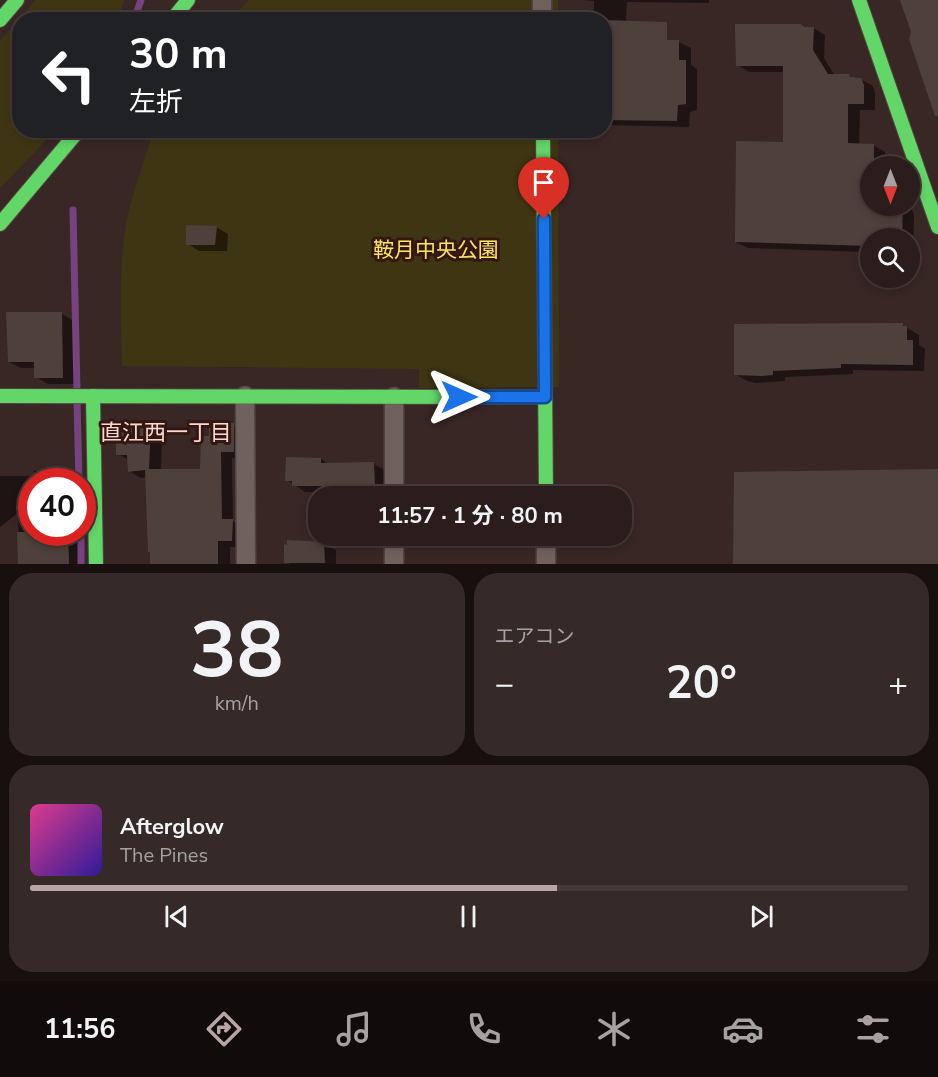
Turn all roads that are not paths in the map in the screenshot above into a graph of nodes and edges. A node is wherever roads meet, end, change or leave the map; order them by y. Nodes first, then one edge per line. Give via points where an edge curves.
1 (17, 0) edge
2 (188, 0) edge
3 (859, 0) edge
4 (178, 12) edge
5 (0, 20) edge
6 (72, 138) edge
7 (543, 138) edge
8 (0, 224) edge
9 (938, 227) edge
10 (0, 396) edge
11 (93, 396) junction
12 (245, 396) junction
13 (394, 397) junction
14 (545, 397) junction
15 (394, 486) edge
16 (546, 486) edge
17 (394, 546) edge
18 (546, 546) edge
19 (96, 564) edge
20 (246, 564) edge
21 (394, 564) edge
22 (546, 564) edge

1 - 5 street
2 - 4 street
3 - 9 street
6 - 8 street
7 - 14 street
10 - 11 street
11 - 12 street
11 - 19 street
12 - 13 street
12 - 20 street
13 - 14 street
13 - 15 street
14 - 16 street
17 - 21 street
18 - 22 street

